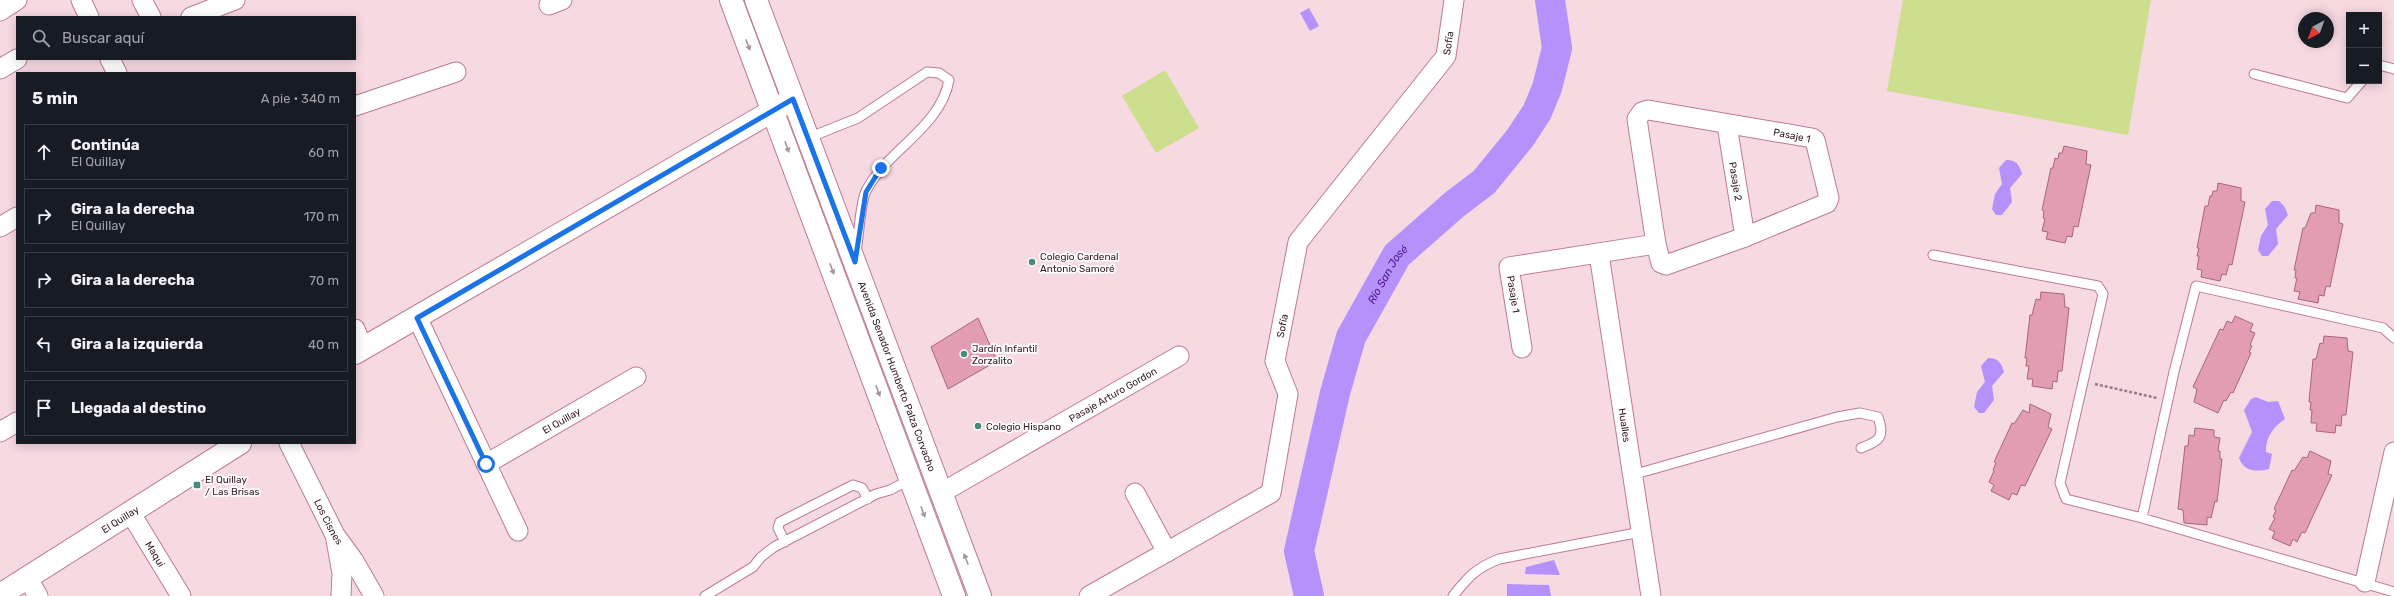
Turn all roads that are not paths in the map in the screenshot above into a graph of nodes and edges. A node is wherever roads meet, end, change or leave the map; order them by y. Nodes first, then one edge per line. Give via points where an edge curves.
1 (17, 0) edge
2 (142, 0) edge
3 (235, 0) edge
4 (756, 0) edge
5 (1454, 0) edge
6 (738, 3) edge
7 (0, 11) edge
8 (150, 16) edge
9 (194, 16) edge
10 (16, 60) edge
11 (110, 60) edge
12 (2382, 67) edge
13 (2394, 69) edge
14 (0, 70) edge
15 (116, 72) edge
16 (456, 72) dead end
17 (2254, 74) dead end
18 (2359, 84) edge
19 (793, 99) junction
20 (356, 106) edge
21 (773, 110) junction
22 (1727, 124) junction
23 (808, 138) junction
24 (16, 218) edge
25 (0, 227) edge
26 (1744, 237) junction
27 (1656, 244) junction
28 (1599, 254) junction
29 (1933, 255) dead end
30 (855, 262) junction
31 (417, 318) junction
32 (356, 334) edge
33 (2394, 338) edge
34 (1522, 348) dead end
35 (359, 351) edge
36 (1179, 356) dead end
37 (636, 377) dead end
38 (16, 423) edge
39 (0, 432) edge
40 (238, 444) edge
41 (289, 444) edge
42 (1861, 448) dead end
43 (2394, 452) edge
44 (486, 464) junction
45 (1632, 475) junction
46 (911, 479) junction
47 (1135, 493) dead end
48 (941, 494) junction
49 (868, 499) junction
50 (130, 512) junction
51 (2142, 518) junction
52 (518, 531) dead end
53 (1641, 532) junction
54 (334, 535) junction
55 (785, 542) junction
56 (1167, 552) junction
57 (27, 578) junction
58 (2365, 582) junction
59 (2394, 592) edge
60 (0, 595) edge
61 (38, 596) edge
62 (181, 596) edge
63 (342, 596) edge
64 (374, 596) edge
65 (705, 596) edge
66 (954, 596) edge
67 (980, 596) edge
68 (1089, 596) edge
69 (1453, 596) edge
70 (1651, 596) edge

1 - 7 street
2 - 8 street
3 - 9 street
4 - 19 main road, Avenida Senador Humberto Palza Corvacho
5 - 56 street, Sofía via 1446,56 1298,242 1275,361 1288,394 1271,493
6 -> 21 main road
10 - 14 street
11 - 15 street
12 - 13 lane
16 - 20 street
17 - 18 lane via 2347,98
19 - 21 main road
19 - 23 main road, Avenida Senador Humberto Palza Corvacho
21 - 31 main road
21 -> 46 main road
22 - 26 street, Pasaje 2
22 - 26 street, Pasaje 1 via 1815,140 1829,198 1823,207
22 - 27 street, Pasaje 1 via 1648,110 1639,115 1637,119
23 - 30 main road, Avenida Senador Humberto Palza Corvacho
23 - 30 lane via 858,118 927,72 940,73 949,80 946,95 922,126 881,168 866,192
24 - 25 street
26 - 27 street, Pasaje 1 via 1666,265 1659,262
27 - 28 street, Pasaje 1
28 - 34 street, Pasaje 1 via 1509,267
28 - 45 street, Hualles
29 - 51 lane via 2098,286 2103,294 2060,483 2066,499
30 - 48 main road, Avenida Senador Humberto Palza Corvacho
31 - 35 main road
31 - 44 street
32 - 35 street
33 - 51 lane via 2383,328 2196,286
36 - 48 street, Pasaje Arturo Gordon
37 - 44 street, El Quillay
38 - 39 street
40 - 50 main road, El Quillay
41 - 54 street, Los Cisnes
42 - 45 lane via 1874,444 1880,437 1882,429 1878,417 1860,413 1837,417
43 - 58 street
44 - 52 street
45 - 53 street, Hualles
46 - 49 lane
46 -> 66 main road
47 - 56 street
67 -> 48 main road, Avenida Senador Humberto Palza Corvacho
49 - 55 lane
49 - 55 lane via 862,488 853,485 780,522 778,528
50 - 57 main road, El Quillay
50 - 62 street, Maqui
51 - 58 lane
53 - 69 lane via 1499,559 1480,567
53 - 70 street, Hualles
54 - 63 street via 342,573
54 - 64 street, Los Cisnes via 354,561
55 - 65 lane via 761,557 754,567
56 - 68 street, Sofía
57 - 60 main road, El Quillay
57 - 61 street
58 - 59 lane

